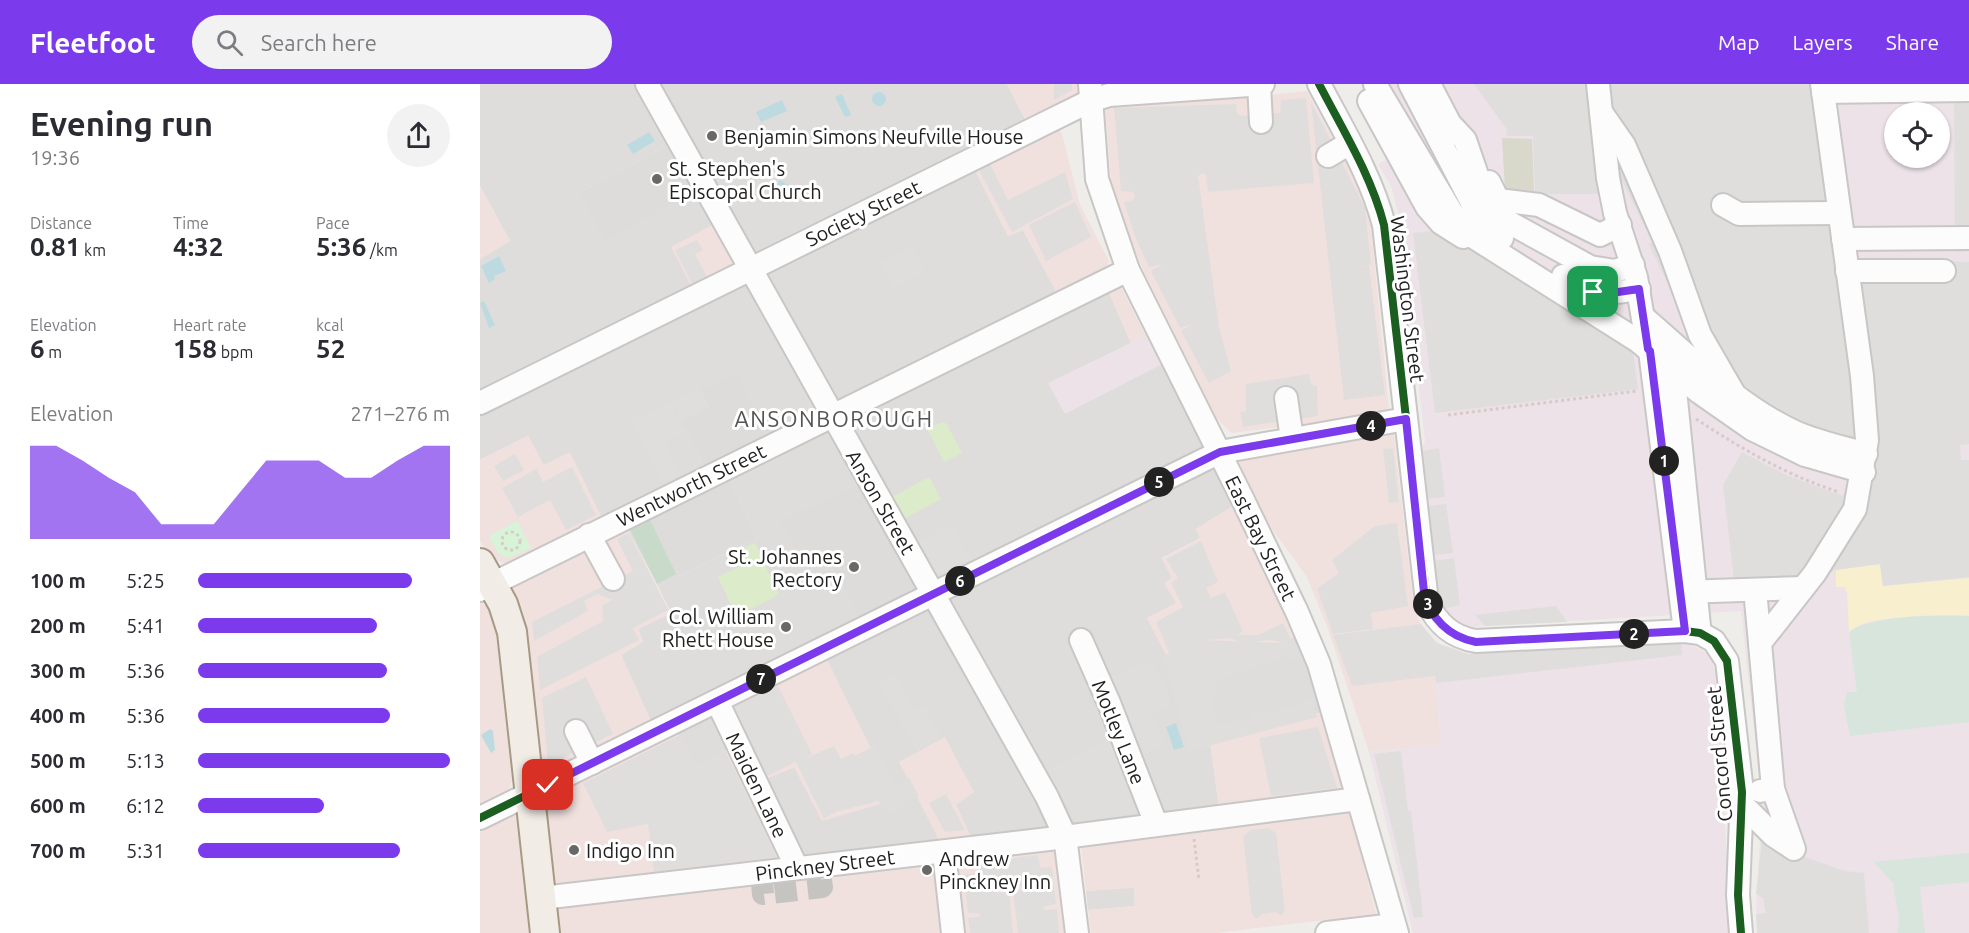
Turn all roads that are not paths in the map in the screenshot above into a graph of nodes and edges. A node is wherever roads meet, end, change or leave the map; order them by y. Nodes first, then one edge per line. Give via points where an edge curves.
1 (647, 84) edge
2 (1261, 84) edge
3 (1319, 84) edge
4 (1360, 84) edge
5 (1375, 84) edge
6 (1410, 84) edge
7 (1420, 84) edge
8 (1429, 84) edge
9 (1438, 84) edge
10 (1598, 84) edge
11 (1822, 88) edge
12 (1969, 90) edge
13 (1090, 93) edge
14 (1601, 112) junction
15 (1261, 122) dead end
16 (1350, 143) junction
17 (1328, 156) dead end
18 (1723, 205) dead end
19 (1839, 213) junction
20 (1474, 238) junction
21 (1969, 238) edge
22 (1843, 239) junction
23 (1631, 259) junction
24 (750, 269) junction
25 (1128, 270) junction
26 (1847, 271) junction
27 (1944, 271) dead end
28 (1643, 317) junction
29 (1649, 350) junction
30 (1674, 370) junction
31 (1732, 392) junction
32 (1286, 398) dead end
33 (480, 403) edge
34 (831, 416) junction
35 (1406, 419) junction
36 (1292, 439) junction
37 (1220, 452) junction
38 (1859, 465) junction
39 (590, 535) junction
40 (486, 571) edge
41 (613, 579) dead end
42 (1803, 588) junction
43 (1755, 590) junction
44 (1688, 592) junction
45 (934, 594) junction
46 (1692, 632) junction
47 (1081, 640) dead end
48 (1760, 643) junction
49 (717, 701) junction
50 (576, 731) dead end
51 (592, 763) junction
52 (1773, 789) junction
53 (530, 794) junction
54 (1742, 798) junction
55 (1358, 799) junction
56 (480, 818) edge
57 (1156, 824) junction
58 (1065, 836) junction
59 (944, 852) junction
60 (797, 868) junction
61 (542, 898) junction
62 (1396, 929) edge
63 (545, 933) edge
64 (953, 933) edge
65 (1077, 933) edge
66 (1328, 933) edge
67 (1741, 933) edge

1 - 24 street, Anson Street
2 - 13 street, Society Street
2 - 15 street
3 - 16 street, Washington Street
4 - 20 street via 1427,207 1464,239
5 - 20 street via 1452,213
6 - 23 street via 1488,230 1587,291 1611,293
7 - 23 street via 1484,208 1590,267 1616,271
8 - 23 street via 1450,124 1465,140 1491,204 1597,258
9 - 23 street via 1456,117 1474,137 1498,200 1517,202 1601,248
10 - 14 street
11 - 12 street
11 - 19 street
13 - 24 street, Society Street
13 - 25 street, East Bay Street via 1097,179
14 - 23 street via 1608,178
14 - 31 street via 1624,145 1670,251 1700,335
16 - 17 street
16 - 35 street, Washington Street via 1377,198 1384,225
18 - 19 street via 1739,214
19 - 22 street
20 - 29 street
21 - 22 street
22 - 26 street
23 - 28 street
24 - 33 street, Society Street
24 - 34 street, Anson Street
25 - 34 street, Wentworth Street
25 - 37 street, East Bay Street
26 - 27 street
26 - 38 street via 1868,440
28 - 29 street
28 - 31 street
29 - 30 street
29 - 44 street
30 - 38 street via 1723,410 1776,443
30 - 44 street
31 - 38 street via 1794,432
32 - 36 street
34 - 39 street, Wentworth Street
34 - 45 street, Anson Street
35 - 36 street
35 - 46 street, Washington Street via 1424,592 1435,618 1449,631 1476,642
36 - 37 street
37 - 45 street
37 - 55 street, East Bay Street via 1319,664
38 - 42 street via 1855,509
39 - 40 street, Wentworth Street
39 - 41 street
40 - 53 main road via 512,632
42 - 43 street
42 - 48 street
43 - 44 street
43 - 48 street
44 - 46 street
45 - 49 street
45 - 58 street, Anson Street via 1047,796
46 - 54 street, Concord Street via 1719,647 1727,661
47 - 57 street, Motley Lane
48 - 52 street
49 - 51 street
49 - 60 street, Maiden Lane
50 - 51 street
51 - 53 street
52 - 54 street
52 - 54 street via 1794,849 1773,835
53 - 56 street
53 - 61 main road
54 - 67 street, Concord Street via 1738,895
55 - 57 street, Pinckney Street
55 - 62 street, East Bay Street
57 - 58 street, Pinckney Street
58 - 59 street, Pinckney Street
58 - 65 street, Anson Street
59 - 60 street, Pinckney Street
59 - 64 street
60 - 61 street, Pinckney Street
61 - 63 main road
62 - 66 street

